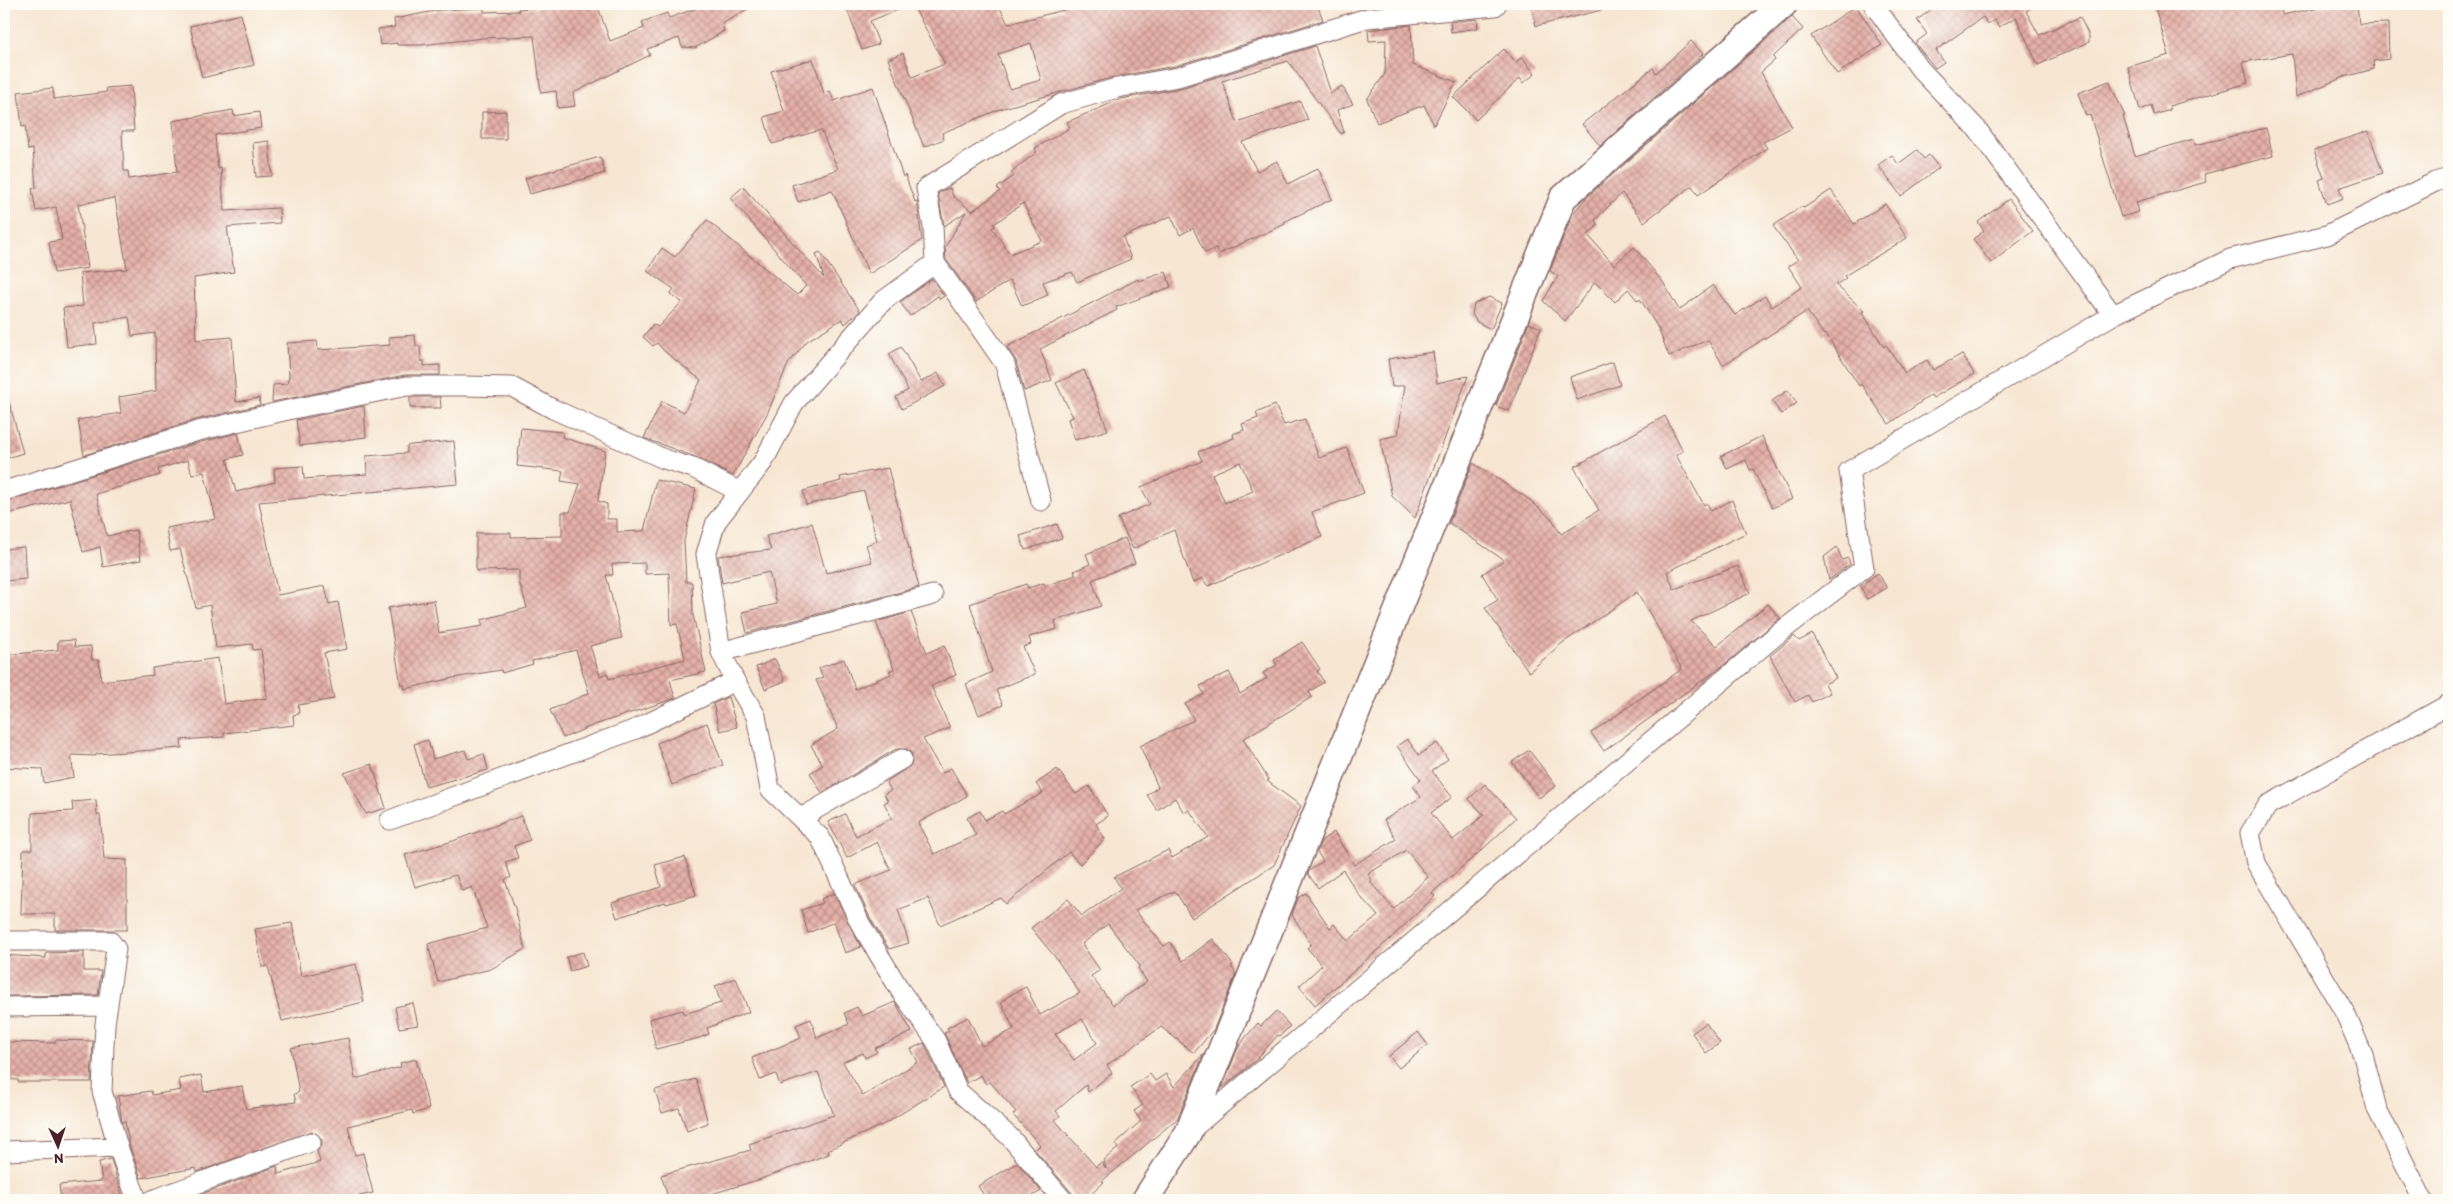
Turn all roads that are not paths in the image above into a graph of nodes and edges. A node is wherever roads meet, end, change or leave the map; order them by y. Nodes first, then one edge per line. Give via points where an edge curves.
1 (1497, 4) edge
2 (1784, 4) edge
3 (1873, 4) edge
4 (2449, 178) edge
5 (935, 263) junction
6 (2113, 315) junction
7 (4, 491) edge
8 (740, 492) junction
9 (1041, 501) dead end
10 (933, 595) dead end
11 (721, 652) junction
12 (735, 681) junction
13 (2449, 704) edge
14 (902, 759) dead end
15 (801, 818) junction
16 (390, 820) dead end
17 (4, 940) edge
18 (108, 1006) junction
19 (4, 1007) edge
20 (1188, 1133) junction
21 (311, 1142) dead end
22 (118, 1147) junction
23 (4, 1151) edge
24 (136, 1200) edge
25 (152, 1200) edge
26 (1063, 1200) edge
27 (1145, 1200) edge
28 (2423, 1200) edge

1 - 5 street via 1367,18 1178,77 1117,88 1061,104 926,188
2 - 20 street via 1563,198
3 - 6 street via 1920,69 1978,129
4 - 6 street via 2327,235 2230,259
5 - 8 street via 883,301 794,403 763,462
5 - 9 street via 1005,364
6 - 20 street via 1849,471 1864,568 1774,637
7 - 8 street via 198,431 288,410 407,386 464,386 512,387
8 - 11 street via 716,522 706,554
10 - 11 street
11 - 12 street
12 - 15 street via 756,716 770,788
12 - 16 street via 636,729
13 - 28 street via 2268,805 2250,834 2256,863 2345,1013 2362,1055 2377,1109
14 - 15 street
15 - 26 street via 820,838 860,923 900,990 936,1041 958,1090 1010,1137
17 - 18 street via 110,941 116,949
18 - 19 street
18 - 22 street via 102,1091
20 - 27 street
21 - 25 street
22 - 23 street
22 - 24 street

